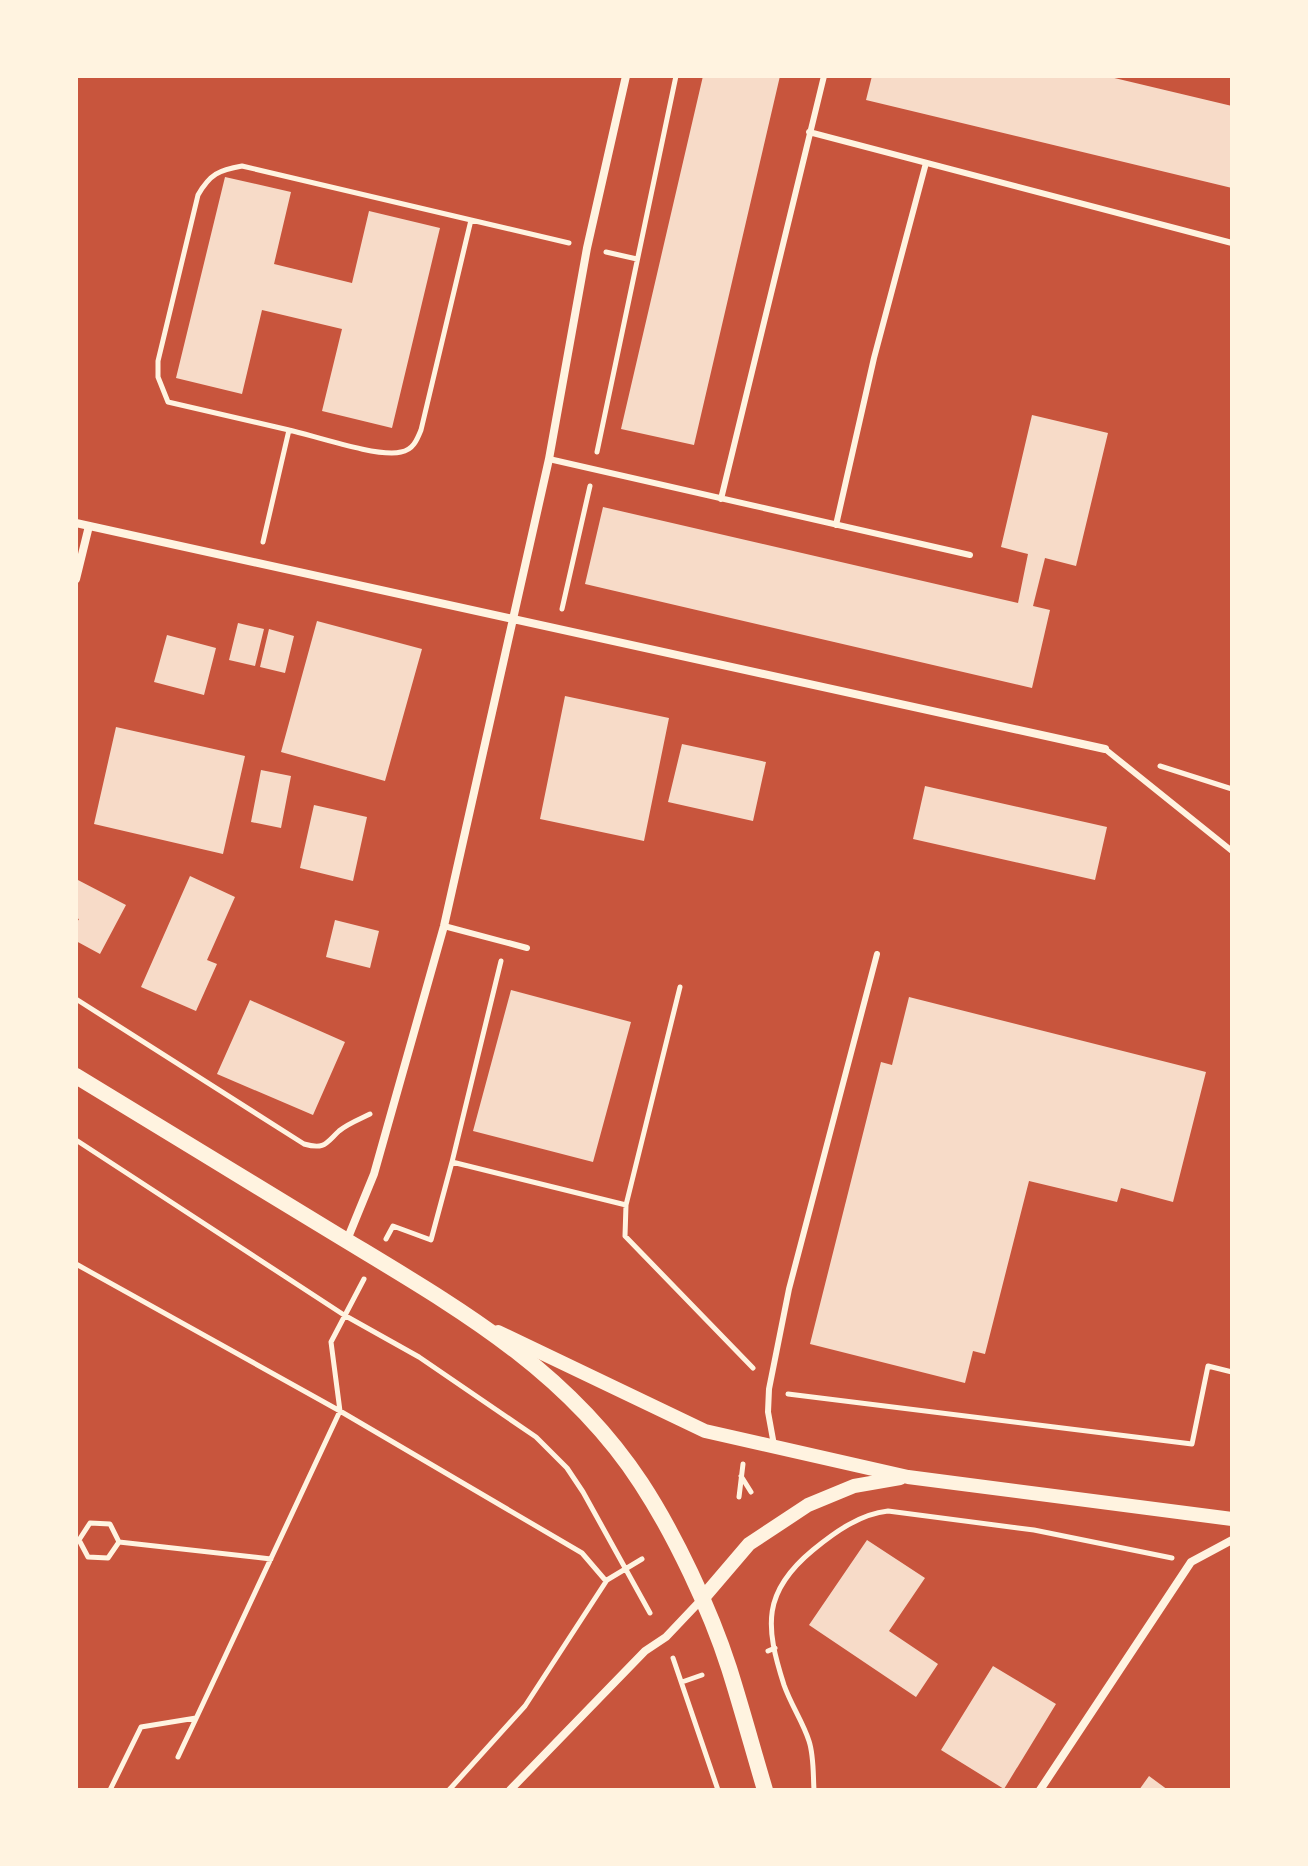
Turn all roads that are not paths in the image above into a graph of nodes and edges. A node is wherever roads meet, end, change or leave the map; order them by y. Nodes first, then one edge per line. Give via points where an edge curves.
1 (626, 76) edge
2 (824, 76) edge
3 (809, 132) junction
4 (926, 163) junction
5 (1232, 243) edge
6 (549, 459) junction
7 (721, 499) junction
8 (76, 523) edge
9 (836, 525) junction
10 (89, 526) junction
11 (970, 555) dead end
12 (76, 579) edge
13 (513, 619) junction
14 (1105, 749) joint
15 (1232, 851) edge
16 (444, 926) junction
17 (527, 948) dead end
18 (877, 954) dead end
19 (76, 1076) edge
20 (346, 1241) junction
21 (483, 1325) junction
22 (774, 1445) junction
23 (908, 1477) junction
24 (1232, 1519) edge
25 (1232, 1540) edge
26 (702, 1599) junction
27 (510, 1790) edge
28 (765, 1790) edge
29 (1040, 1790) edge

1 - 6 street via 587,248
2 - 3 lane
3 - 4 lane
3 - 7 lane
4 - 5 lane
4 - 9 lane
6 - 7 lane
6 - 13 street
7 - 9 lane
8 - 10 street
9 - 11 lane
10 - 12 street
10 - 13 street
13 - 14 street
13 - 16 street
14 - 15 lane
16 - 17 lane
16 - 20 street via 374,1174
18 - 22 lane via 789,1289 769,1389
19 - 20 main road
20 - 21 main road
21 - 22 street via 705,1431
21 - 26 main road via 563,1388 600,1427 641,1484
22 - 23 street
23 - 24 street
23 - 26 street via 854,1486 808,1505 749,1544
25 - 29 street via 1191,1562
26 - 27 street
26 - 28 main road via 728,1665

